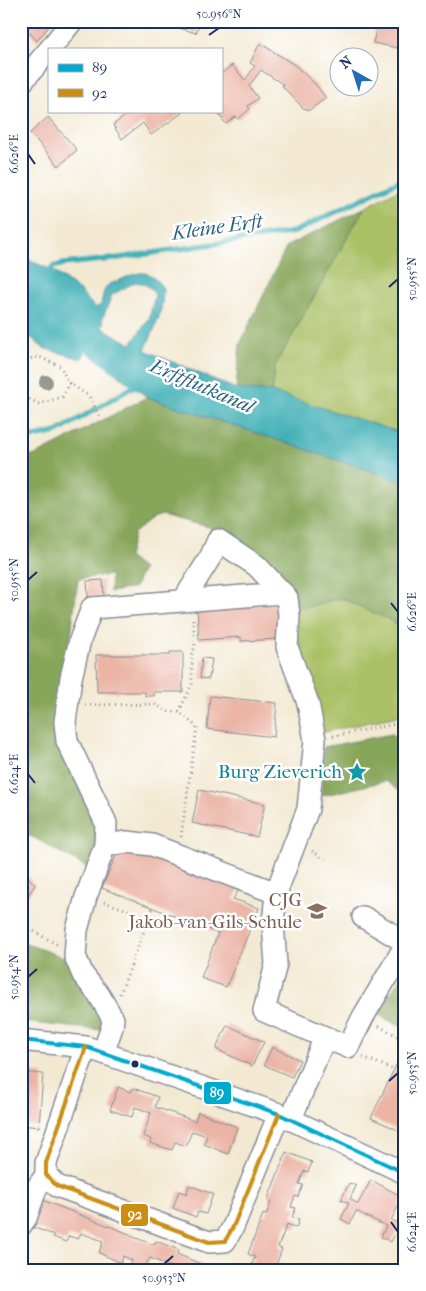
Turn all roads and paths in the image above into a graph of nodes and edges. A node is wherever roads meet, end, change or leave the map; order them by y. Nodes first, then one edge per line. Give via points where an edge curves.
1 (72, 21) edge
2 (50, 48) edge
3 (48, 50) edge
4 (21, 83) edge
5 (21, 360) edge
6 (69, 382) junction
7 (21, 395) edge
8 (100, 417) dead end
9 (283, 593) junction
10 (187, 600) junction
11 (67, 705) junction
12 (179, 712) junction
13 (400, 723) dead end
14 (315, 740) junction
15 (21, 844) edge
16 (105, 845) junction
17 (27, 846) dead end
18 (178, 855) junction
19 (276, 893) junction
20 (86, 897) junction
21 (153, 908) dead end
22 (363, 916) dead end
23 (150, 917) junction
24 (21, 924) edge
25 (405, 942) edge
26 (405, 946) edge
27 (76, 956) junction
28 (363, 1017) junction
29 (113, 1018) junction
30 (325, 1037) junction
31 (21, 1040) edge
32 (405, 1040) edge
33 (348, 1047) junction
34 (94, 1050) junction
35 (394, 1070) dead end
36 (285, 1117) junction
37 (405, 1172) edge
38 (46, 1175) junction
39 (21, 1225) edge

1 - 2 street
3 - 4 street
5 - 6 path via 39,357 60,366
6 - 7 path via 62,397 39,404
6 - 8 path via 88,396
9 - 10 street
9 - 10 street via 257,566 218,540
9 - 14 street via 287,598 289,615 287,647 308,704
10 - 11 street via 92,608 80,640
10 - 12 path via 195,646 192,684
11 - 12 path via 154,704 169,712
11 - 16 street via 67,741 106,823
12 - 18 path via 197,727
13 - 14 path
14 - 19 street via 308,809
15 - 17 path
16 - 18 street via 127,842 152,845
16 - 20 street
18 - 19 street
19 - 30 street via 273,924 276,964 264,1011
20 - 23 path
20 - 27 street via 77,930
21 - 23 path
22 - 25 street
23 - 29 path
24 - 27 path
26 - 28 street
27 - 29 street via 83,975
28 - 32 path
28 - 33 street
29 - 34 street via 112,1027
30 - 33 street
30 - 36 street
31 - 34 street
33 - 35 path via 353,1053
34 - 36 street
34 - 38 street via 46,1163
36 - 37 street
36 - 38 street via 225,1241 209,1242 57,1186
38 - 39 street via 36,1189

